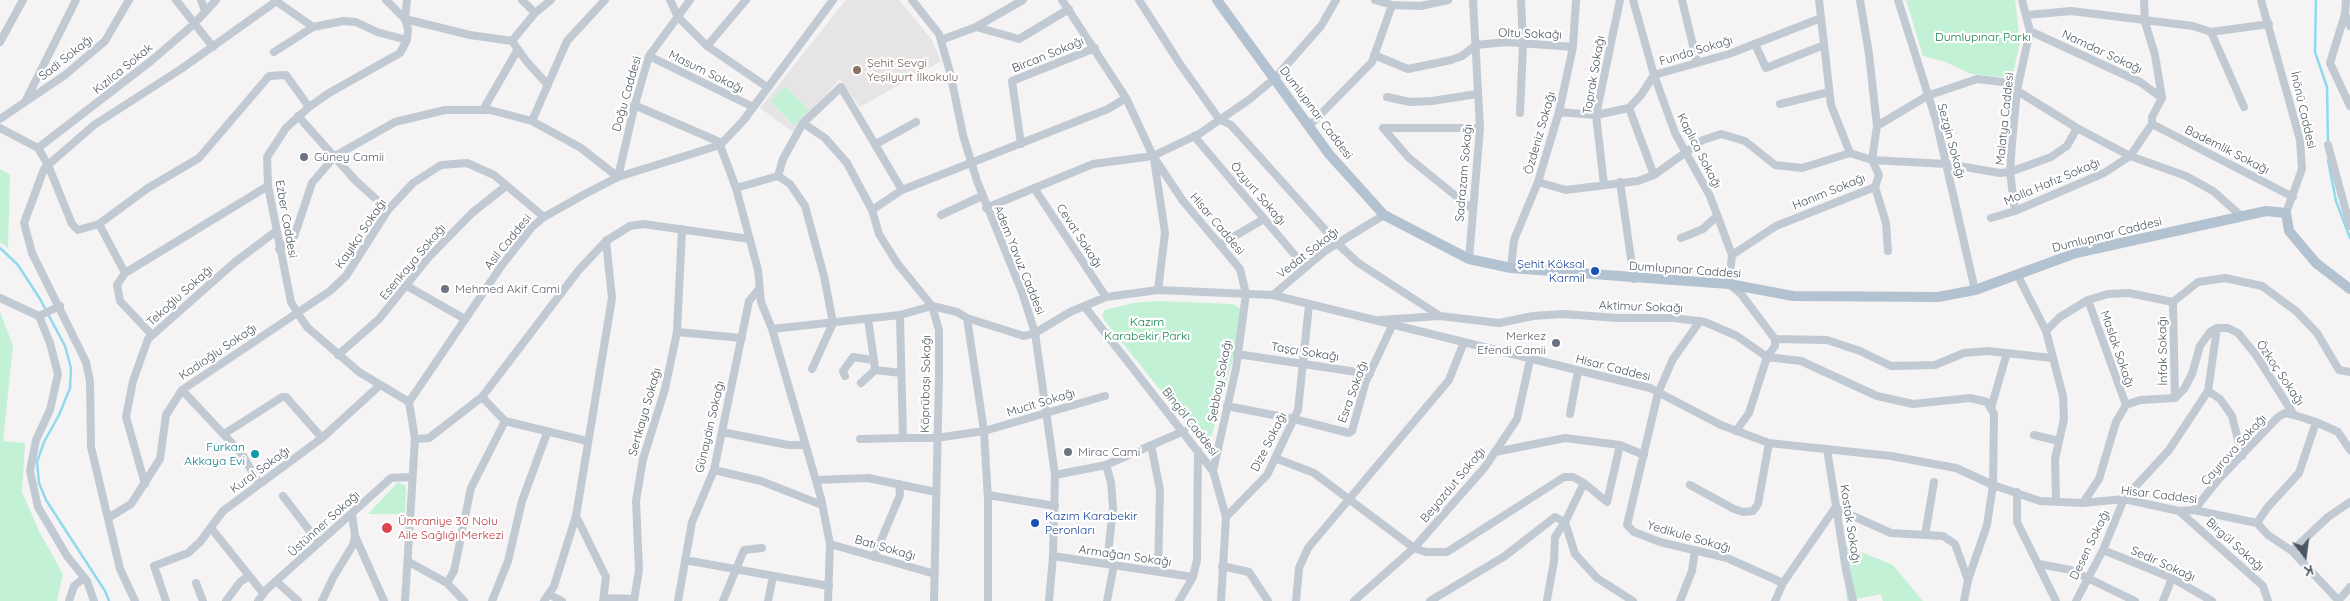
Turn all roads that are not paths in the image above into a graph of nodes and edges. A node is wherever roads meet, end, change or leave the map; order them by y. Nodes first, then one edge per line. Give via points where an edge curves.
1 (23, 0) edge
2 (76, 0) edge
3 (129, 0) edge
4 (176, 0) edge
5 (201, 0) edge
6 (216, 0) edge
7 (386, 0) edge
8 (407, 0) edge
9 (522, 0) edge
10 (551, 0) edge
11 (605, 0) edge
12 (670, 0) edge
13 (690, 0) edge
14 (746, 0) edge
15 (833, 0) edge
16 (1023, 0) edge
17 (1062, 0) edge
18 (1139, 0) edge
19 (1336, 0) edge
20 (1374, 0) edge
21 (1448, 0) edge
22 (1473, 0) edge
23 (1521, 0) edge
24 (1576, 0) edge
25 (1620, 0) edge
26 (1633, 0) edge
27 (1682, 0) edge
28 (1819, 0) edge
29 (1860, 0) edge
30 (1898, 0) edge
31 (2022, 0) edge
32 (2144, 0) edge
33 (2261, 0) edge
34 (2346, 0) edge
35 (277, 1) edge
36 (917, 1) edge
37 (1220, 1) edge
38 (1392, 4) junction
39 (1069, 9) junction
40 (205, 11) junction
41 (535, 13) junction
42 (2345, 14) junction
43 (2027, 15) junction
44 (678, 16) junction
45 (1821, 18) junction
46 (405, 19) junction
47 (2145, 22) junction
48 (194, 24) junction
49 (2269, 24) junction
50 (313, 26) junction
51 (2350, 26) edge
52 (976, 28) junction
53 (2030, 31) junction
54 (2212, 32) junction
55 (407, 40) junction
56 (512, 40) junction
57 (940, 40) junction
58 (0, 42) edge
59 (1523, 44) junction
60 (1755, 44) junction
61 (1476, 45) junction
62 (1824, 45) junction
63 (707, 46) junction
64 (1573, 47) junction
65 (213, 48) junction
66 (1095, 48) junction
67 (518, 49) junction
68 (274, 52) dead end
69 (649, 56) junction
70 (1374, 56) junction
71 (1697, 62) junction
72 (1654, 75) junction
73 (1274, 78) junction
74 (548, 85) junction
75 (768, 87) junction
76 (2017, 90) junction
77 (1829, 92) junction
78 (1477, 94) junction
79 (1927, 96) junction
80 (1126, 98) junction
81 (1387, 98) dead end
82 (2162, 98) junction
83 (25, 102) junction
84 (1780, 104) dead end
85 (634, 105) junction
86 (309, 106) junction
87 (2350, 106) edge
88 (752, 107) junction
89 (2244, 107) dead end
90 (1629, 108) junction
91 (483, 110) junction
92 (1559, 112) junction
93 (1520, 113) dead end
94 (1596, 115) junction
95 (298, 116) junction
96 (1219, 118) junction
97 (0, 119) edge
98 (532, 121) junction
99 (916, 122) dead end
100 (803, 123) junction
101 (2152, 124) junction
102 (1309, 126) junction
103 (1877, 126) junction
104 (0, 128) edge
105 (1480, 128) junction
106 (2077, 128) junction
107 (1194, 136) junction
108 (721, 144) junction
109 (876, 144) junction
110 (1021, 144) junction
111 (2328, 145) dead end
112 (38, 148) junction
113 (1688, 152) junction
114 (1850, 153) junction
115 (335, 156) junction
116 (1154, 156) junction
117 (2130, 156) junction
118 (1872, 160) junction
119 (972, 163) junction
120 (1947, 164) junction
121 (48, 165) junction
122 (2010, 172) junction
123 (1654, 175) junction
124 (778, 176) junction
125 (618, 177) junction
126 (1538, 182) junction
127 (1620, 182) junction
128 (1604, 184) junction
129 (268, 186) junction
130 (506, 186) junction
131 (1875, 187) junction
132 (736, 188) junction
133 (1034, 188) junction
134 (902, 190) junction
135 (982, 196) junction
136 (2293, 197) junction
137 (986, 208) junction
138 (1472, 209) junction
139 (388, 210) junction
140 (872, 210) junction
141 (2015, 211) junction
142 (2286, 213) junction
143 (941, 215) dead end
144 (1384, 215) junction
145 (2240, 215) junction
146 (1717, 216) junction
147 (544, 217) junction
148 (1992, 218) dead end
149 (1264, 219) junction
150 (98, 224) junction
151 (2350, 226) edge
152 (682, 229) junction
153 (275, 232) junction
154 (750, 238) junction
155 (1681, 238) dead end
156 (606, 241) junction
157 (1337, 243) junction
158 (1221, 244) junction
159 (279, 249) junction
160 (1888, 251) dead end
161 (1732, 255) junction
162 (1469, 259) junction
163 (1305, 267) junction
164 (1511, 268) junction
165 (125, 273) junction
166 (2017, 274) junction
167 (1634, 279) junction
168 (1729, 284) junction
169 (407, 286) junction
170 (759, 289) junction
171 (2350, 289) edge
172 (1158, 290) junction
173 (1975, 290) junction
174 (1246, 294) junction
175 (1273, 295) junction
176 (1106, 297) junction
177 (0, 298) edge
178 (2088, 300) junction
179 (2173, 302) junction
180 (1309, 305) junction
181 (60, 306) junction
182 (932, 306) junction
183 (1085, 307) junction
184 (297, 312) junction
185 (44, 313) junction
186 (900, 315) junction
187 (1440, 316) junction
188 (868, 318) junction
189 (967, 318) junction
190 (465, 319) junction
191 (1372, 320) junction
192 (1700, 321) junction
193 (833, 323) junction
194 (1392, 326) junction
195 (2217, 328) junction
196 (772, 329) junction
197 (2046, 331) junction
198 (677, 332) junction
199 (1035, 333) junction
200 (152, 336) junction
201 (742, 338) junction
202 (1775, 339) junction
203 (1464, 342) junction
204 (2007, 353) junction
205 (1237, 354) junction
206 (338, 355) junction
207 (1767, 357) junction
208 (2052, 358) junction
209 (874, 360) junction
210 (1530, 360) junction
211 (1303, 362) junction
212 (812, 369) dead end
213 (875, 370) junction
214 (1578, 371) junction
215 (2350, 372) edge
216 (901, 373) junction
217 (1370, 374) junction
218 (845, 376) dead end
219 (861, 383) dead end
220 (380, 386) junction
221 (182, 390) junction
222 (2208, 391) junction
223 (1658, 393) junction
224 (482, 396) junction
225 (1105, 396) dead end
226 (2175, 398) junction
227 (409, 402) junction
228 (2126, 405) junction
229 (1227, 406) junction
230 (1991, 408) junction
231 (1047, 414) junction
232 (1570, 414) dead end
233 (2294, 415) junction
234 (1294, 419) junction
235 (505, 421) junction
236 (2316, 422) junction
237 (984, 431) junction
238 (1184, 431) junction
239 (1736, 431) junction
240 (722, 432) junction
241 (547, 433) junction
242 (224, 434) junction
243 (2034, 436) dead end
244 (322, 438) junction
245 (903, 438) junction
246 (936, 438) junction
247 (415, 439) junction
248 (860, 439) dead end
249 (587, 441) junction
250 (2059, 441) junction
251 (1770, 444) junction
252 (805, 445) junction
253 (1151, 445) junction
254 (1620, 445) junction
255 (1827, 450) junction
256 (2350, 450) edge
257 (1198, 451) junction
258 (1495, 452) junction
259 (1644, 455) junction
260 (2242, 456) junction
261 (1275, 458) junction
262 (1106, 466) junction
263 (714, 470) junction
264 (1213, 471) junction
265 (1055, 475) junction
266 (411, 478) junction
267 (816, 480) junction
268 (1934, 482) dead end
269 (1584, 483) junction
270 (146, 484) junction
271 (259, 484) junction
272 (899, 484) junction
273 (1690, 485) dead end
274 (1993, 486) junction
275 (936, 492) junction
276 (2017, 492) junction
277 (988, 495) junction
278 (283, 496) dead end
279 (2124, 499) junction
280 (1349, 501) junction
281 (2056, 501) junction
282 (2350, 502) edge
283 (822, 504) junction
284 (2083, 504) junction
285 (1055, 506) junction
286 (1835, 508) junction
287 (2178, 510) junction
288 (2194, 510) junction
289 (352, 514) junction
290 (576, 516) junction
291 (1226, 516) junction
292 (108, 518) junction
293 (1565, 522) junction
294 (2257, 523) junction
295 (210, 528) junction
296 (1925, 535) junction
297 (355, 536) junction
298 (319, 543) junction
299 (830, 544) junction
300 (762, 548) dead end
301 (1414, 548) junction
302 (1695, 550) junction
303 (2104, 550) junction
304 (2292, 551) junction
305 (1053, 556) junction
306 (874, 557) junction
307 (685, 560) junction
308 (409, 562) junction
309 (2039, 564) junction
310 (1110, 565) junction
311 (1222, 566) junction
312 (734, 569) junction
313 (1158, 572) junction
314 (935, 574) junction
315 (249, 576) junction
316 (773, 576) junction
317 (1193, 577) junction
318 (84, 578) junction
319 (2088, 578) junction
320 (2172, 578) junction
321 (1968, 580) junction
322 (276, 581) junction
323 (196, 583) dead end
324 (447, 583) junction
325 (1783, 583) junction
326 (829, 586) junction
327 (2350, 587) edge
328 (263, 593) junction
329 (547, 598) edge
330 (604, 599) edge
331 (383, 600) edge
332 (634, 600) edge
333 (69, 601) edge
334 (94, 601) edge
335 (135, 601) edge
336 (166, 601) edge
337 (203, 601) edge
338 (226, 601) edge
339 (258, 601) edge
340 (298, 601) edge
341 (322, 601) edge
342 (405, 601) edge
343 (464, 601) edge
344 (492, 601) edge
345 (562, 601) edge
346 (678, 601) edge
347 (723, 601) edge
348 (768, 601) edge
349 (829, 601) edge
350 (934, 601) edge
351 (988, 601) edge
352 (1048, 601) edge
353 (1107, 601) edge
354 (1179, 601) edge
355 (1221, 601) edge
356 (1268, 601) edge
357 (1296, 601) edge
358 (1354, 601) edge
359 (1430, 601) edge
360 (1543, 601) edge
361 (1548, 601) edge
362 (1633, 601) edge
363 (1680, 601) edge
364 (1775, 601) edge
365 (1853, 601) edge
366 (1964, 601) edge
367 (2056, 601) edge
368 (2076, 601) edge
369 (2135, 601) edge
370 (2163, 601) edge
371 (2212, 601) edge
372 (2268, 601) edge
373 (2338, 601) edge

1 - 58 street
2 - 83 street
3 - 83 street, Sadi Sokağı via 105,41 65,75
4 - 48 street
5 - 40 street
6 - 40 street, Kızılca Sokak
7 - 46 street
8 - 46 street
9 - 41 street
10 - 41 street
11 - 74 street via 567,41
12 - 44 street
13 - 44 street, Doğu Caddesi
14 - 63 street
15 - 75 street
16 - 52 street
17 - 39 street, Hisar Caddesi
18 - 96 street
19 - 73 street via 1321,26
20 - 38 street
21 - 38 street via 1421,6
22 - 61 street, Sadrazam Sokağı
23 - 59 street
24 - 64 street, Özdeniz Sokağı
25 - 94 street, Toprak Sokağı
26 - 72 street, Kaplıca Sokağı
27 - 71 street
28 - 45 street
29 - 103 street, Hanım Sokağı
30 - 79 street, Sezgin Sokağı
31 - 43 street, Malatya Caddesi
32 - 47 street
33 - 49 street, İnönü Caddesi
34 - 42 street
35 - 50 street
35 - 65 street
36 - 57 street, Adem Yavuz Caddesi
37 - 73 main road, Dumlupınar Caddesi
38 - 70 street
39 - 52 street via 1019,39
39 - 66 street, Hisar Caddesi
40 - 48 street, Kızılca Sokak
41 - 56 street
42 - 51 street
42 - 87 street via 2330,63
43 - 47 street via 2071,11
43 - 53 street, Malatya Caddesi
44 - 63 street
44 - 69 street, Doğu Caddesi
45 - 60 street, Funda Sokağı
45 - 62 street
46 - 55 street
46 - 56 street via 470,35
47 - 54 street via 2193,26
47 - 82 street via 2155,54
48 - 65 street
48 - 112 street, Kızılca Sokak
49 - 54 street
49 - 136 street, İnönü Caddesi via 2300,140 2302,169
50 - 55 street via 356,22
50 - 68 street
52 - 57 street
53 - 76 street, Malatya Caddesi
53 - 82 street, Namdar Sokağı via 2140,82
54 - 89 street
55 - 86 street, Ezber Caddesi via 400,53
56 - 67 street
57 - 119 street, Adem Yavuz Caddesi
59 - 61 street, Oltu Sokağı
59 - 64 street, Oltu Sokağı
59 - 93 street
60 - 62 street via 1766,68
60 - 71 street, Funda Sokağı
61 - 70 street, Oltu Sokağı via 1451,60 1408,69
61 - 78 street, Sadrazam Sokağı
62 - 77 street
63 - 75 street
64 - 92 street, Özdeniz Sokağı
65 - 121 street via 94,125
66 - 80 street, Hisar Caddesi
66 - 110 street, Bircan Sokağı via 1012,81
67 - 74 street
67 - 91 street
69 - 85 street, Doğu Caddesi
69 - 88 street, Masum Sokağı
70 - 102 street via 1372,62
71 - 72 street, Funda Sokağı
72 - 90 street, Funda Sokağı via 1642,95
72 - 113 street, Kaplıca Sokağı via 1675,133
73 - 96 street via 1250,99
73 - 102 main road, Dumlupınar Caddesi
74 - 98 street
75 - 88 street
76 - 79 street via 2003,82 1977,79
76 - 106 street
76 - 122 street, Malatya Caddesi
77 - 84 street
77 - 114 street
78 - 81 street via 1410,102
78 - 105 street, Sadrazam Sokağı
79 - 103 street
79 - 120 street, Sezgin Sokağı
80 - 110 street via 1108,109
80 - 116 street, Hisar Caddesi
82 - 101 street, Molla Hafız Sokağı
83 - 97 street, Sadi Sokağı
85 - 108 street
85 - 125 street, Doğu Caddesi
86 - 95 street, Ezber Caddesi
86 - 150 street via 286,75 269,76 199,158 148,188
88 - 108 street
90 - 94 street
90 - 123 street
91 - 98 street
91 - 115 street via 445,110 396,122
92 - 94 street
92 - 126 street, Özdeniz Sokağı
94 - 128 street, Toprak Sokağı
95 - 115 street
95 - 129 street, Ezber Caddesi via 286,128 268,158
96 - 107 street
96 - 157 street via 1232,125
98 - 125 street via 581,148
99 - 109 street
100 - 109 street via 841,87
100 - 124 street via 783,159
100 - 140 street, Köprübaşı Sokağı via 825,138 847,163
101 - 117 street, Molla Hafız Sokağı
101 - 136 street, Bademlik Sokağı
102 - 144 main road, Dumlupınar Caddesi via 1329,154
103 - 118 street, Hanım Sokağı
104 - 112 street
105 - 138 street, Sadrazam Sokağı
105 - 138 street via 1384,128 1409,158
106 - 117 street
106 - 122 street via 2067,146 2051,158
107 - 116 street
107 - 149 street, Özyurt Sokağı
108 - 125 street, Asil Caddesi
108 - 132 street
109 - 134 street
110 - 119 street
111 - 151 street
112 - 121 street
113 - 114 street via 1703,140 1721,134 1745,141 1775,165 1802,168
113 - 123 street
113 - 146 street, Kaplıca Sokağı
114 - 118 street
115 - 139 street via 355,180
115 - 159 street via 312,183 294,237
116 - 133 street via 1093,164
116 - 158 street, Hisar Caddesi via 1183,202
116 - 172 street via 1165,233
117 - 141 street, Molla Hafız Sokağı via 2104,173
117 - 145 street via 2186,176 2212,191
118 - 120 street
118 - 131 street, Hanım Sokağı via 1879,175
119 - 134 street
119 - 135 street, Adem Yavuz Caddesi
120 - 122 street
120 - 173 street, Sezgin Sokağı
121 - 150 street via 72,224 78,230
121 - 181 street via 44,168 24,223 32,253
122 - 141 street, Malatya Caddesi
123 - 127 street via 1638,181
124 - 132 street
124 - 193 street via 790,184 805,206
125 - 147 street, Asil Caddesi
126 - 128 street via 1566,190
126 - 164 street, Özdeniz Sokağı via 1514,240
127 - 128 street
127 - 167 street
129 - 153 street, Ezber Caddesi
129 - 165 street
130 - 139 street, Kayıkçı Sokağı via 494,175 467,163 441,165 413,183
130 - 147 street, Kayıkçı Sokağı
130 - 169 street, Esenkaya Sokağı via 472,213 428,258
131 - 160 street via 1886,223
131 - 161 street, Hanım Sokağı via 1776,226
132 - 154 street
133 - 137 street
133 - 176 street, Cevat Sokağı
134 - 140 street
135 - 137 street, Adem Yavuz Caddesi
135 - 143 street
136 - 142 street, İnönü Caddesi
137 - 199 street, Adem Yavuz Caddesi via 1022,292
138 - 162 street, Sadrazam Sokağı
139 - 184 street, Kayıkçı Sokağı via 346,276 330,291
140 - 182 street, Köprübaşı Sokağı via 879,234 897,263
141 - 148 street, Molla Hafız Sokağı
142 - 145 main road, Dumlupınar Caddesi via 2266,211
142 - 171 main road via 2289,232 2316,263
144 - 157 street, Vedat Sokağı
144 - 162 main road, Dumlupınar Caddesi
145 - 166 main road, Dumlupınar Caddesi via 2076,253
146 - 155 street via 1703,229
146 - 161 street, Kaplıca Sokağı
147 - 190 street, Asil Caddesi via 502,265
149 - 158 street
149 - 163 street, Özyurt Sokağı
150 - 165 street
152 - 154 street
152 - 156 street via 643,224 630,226
152 - 198 street, Sertkaya Sokağı
153 - 159 street, Ezber Caddesi
153 - 200 street, Tekoğlu Sokağı via 235,262
154 - 170 street
156 - 224 street via 578,271
156 - 249 street via 612,298
157 - 163 street, Vedat Sokağı
157 - 187 street via 1357,262
158 - 174 street, Hisar Caddesi via 1240,269
159 - 184 street, Ezber Caddesi via 291,302
161 - 168 street, Kaplıca Sokağı
162 - 164 main road, Dumlupınar Caddesi
163 - 175 street, Vedat Sokağı
164 - 167 main road, Dumlupınar Caddesi
165 - 200 street via 117,285 120,301
166 - 173 main road, Dumlupınar Caddesi
166 - 197 street
167 - 168 main road, Dumlupınar Caddesi
168 - 173 main road, Dumlupınar Caddesi via 1803,296 1930,297
168 - 202 street via 1741,294
169 - 190 street
169 - 206 street, Esenkaya Sokağı via 379,319
170 - 196 street
170 - 201 street, Günaydın Sokağı via 749,301
172 - 174 street
172 - 176 street
174 - 175 street, Hisar Caddesi
174 - 205 street, Şebboy Sokağı
175 - 180 street, Hisar Caddesi
176 - 183 street
177 - 185 street
178 - 179 street via 2108,294 2129,293
178 - 197 street via 2060,316
178 - 228 street, Maslak Sokağı
179 - 215 street via 2198,282 2225,278 2262,286 2296,311 2317,333 2339,370
179 - 226 street, İnfak Sokağı
180 - 191 street, Hisar Caddesi
180 - 211 street, Dize Sokağı
181 - 185 street
181 - 292 street via 86,362 90,381 91,447
182 - 186 street
182 - 189 street
182 - 246 street, Köprübaşı Sokağı via 939,330
183 - 199 street
183 - 238 street, Bingöl Caddesi
184 - 206 street, Ezber Caddesi via 307,327
184 - 221 street, Kadıoğlu Sokağı
185 - 318 street via 58,374 50,410 36,440 30,472 38,507
186 - 188 street
186 - 216 street
187 - 191 street, Aktimur Sokağı
187 - 192 street, Aktimur Sokağı via 1499,323 1563,314
188 - 193 street
188 - 209 street
189 - 199 street via 1024,336
189 - 237 street
190 - 227 street, Asil Caddesi
191 - 194 street, Hisar Caddesi
192 - 207 street, Aktimur Sokağı via 1737,336
192 - 223 street, Yedikule Sokağı via 1673,359
193 - 196 street
193 - 212 street
194 - 203 street, Hisar Caddesi
194 - 217 street, Esra Sokağı
195 - 222 street
195 - 226 street via 2200,346 2192,374
195 - 233 street, Özkoç Sokağı via 2228,328 2238,333 2256,354
196 - 252 street
197 - 208 street
198 - 201 street
198 - 332 street, Sertkaya Sokağı via 665,390 643,459 636,501 639,570
199 - 231 street, Adem Yavuz Caddesi
200 - 270 street, Tekoğlu Sokağı via 148,339 133,381 126,417
201 - 240 street, Günaydın Sokağı
202 - 204 street via 1826,340 1860,351 1890,366 1935,365 1964,353
202 - 207 street via 1775,346
203 - 210 street, Hisar Caddesi
203 - 280 street via 1449,380
204 - 208 street
204 - 230 street
205 - 211 street, Taşçı Sokağı
205 - 229 street, Şebboy Sokağı
206 - 220 street, Ezber Caddesi
207 - 230 street, Aktimur Sokağı via 1801,362 1877,396 1913,404 1970,398 1987,402
207 - 239 street via 1749,413
208 - 250 street via 2064,396 2064,419
209 - 213 street
209 - 218 street via 853,357 844,371
210 - 214 street, Hisar Caddesi
210 - 258 street, Beyazdut Sokağı via 1517,419
211 - 217 street, Taşçı Sokağı
211 - 234 street, Dize Sokağı via 1298,410
213 - 216 street
213 - 219 street
214 - 223 street, Hisar Caddesi via 1650,388
214 - 232 street
216 - 245 street
217 - 234 street, Esra Sokağı via 1349,433
220 - 227 street, Ezber Caddesi
220 - 244 street, Kural Sokağı
221 - 242 street
221 - 270 street, Kadıoğlu Sokağı via 166,415 160,459
222 - 260 street via 2220,399 2232,416
222 - 279 street via 2169,450
223 - 239 street, Hisar Caddesi
223 - 259 street, Yedikule Sokağı
224 - 235 street
224 - 247 street via 429,438
225 - 231 street, Mucit Sokağı
226 - 228 street via 2140,400
227 - 247 street
228 - 284 street via 2116,422 2099,479
229 - 234 street, Esra Sokağı
229 - 264 street, Şebboy Sokağı
230 - 274 street via 1994,414
231 - 237 street, Mucit Sokağı
231 - 265 street, Adem Yavuz Caddesi
233 - 236 street, Özkoç Sokağı
233 - 260 street, Çayırova Sokağı via 2286,413 2278,417
234 - 261 street, Dize Sokağı
235 - 241 street
235 - 324 street via 471,488 454,571
236 - 256 street, Özkoç Sokağı via 2338,432
236 - 294 street via 2299,473 2266,508
237 - 246 street, Mucit Sokağı
237 - 277 street
238 - 253 street
238 - 257 street, Bingöl Caddesi
239 - 251 street, Hisar Caddesi
240 - 252 street via 788,445
240 - 263 street, Günaydın Sokağı
241 - 249 street
241 - 344 street via 522,501 508,561
242 - 244 street via 282,397
242 - 271 street via 242,454
243 - 250 street
244 - 271 street, Kural Sokağı
245 - 246 street, Mucit Sokağı
245 - 248 street
246 - 275 street, Köprübaşı Sokağı
247 - 266 street
249 - 290 street
250 - 281 street via 2055,460
251 - 255 street, Hisar Caddesi
251 - 273 street via 1758,504 1753,510 1743,512 1734,509
252 - 267 street
253 - 262 street
253 - 313 street via 1160,490
254 - 258 street via 1565,438
254 - 259 street
254 - 269 street via 1607,502
255 - 274 street, Hisar Caddesi via 1891,456 1956,468
255 - 286 street, Kostak Sokağı
257 - 264 street, Bingöl Caddesi
257 - 317 street via 1198,528
258 - 301 street, Beyazdut Sokağı
259 - 302 street, Yedikule Sokağı via 1627,526 1651,539
260 - 288 street, Çayırova Sokağı
261 - 280 street via 1314,473
261 - 291 street, Dize Sokağı via 1267,475
262 - 265 street
262 - 310 street via 1113,508
263 - 283 street via 761,481
263 - 307 street, Günaydın Sokağı via 692,522
264 - 291 street, Bingöl Caddesi
265 - 285 street, Adem Yavuz Caddesi
266 - 289 street, Üstünner Sokağı via 391,478
266 - 308 street
267 - 272 street via 868,478
267 - 283 street
268 - 296 street
269 - 293 street
269 - 301 street via 1573,477 1564,477 1447,552 1426,552
270 - 292 street, Kadıoğlu Sokağı via 131,504
271 - 295 street, Kural Sokağı via 223,511
272 - 275 street
272 - 306 street via 900,495
274 - 276 street, Hisar Caddesi
274 - 321 street via 1987,525
275 - 314 street, Köprübaşı Sokağı
276 - 281 street, Hisar Caddesi via 2040,501
276 - 309 street via 2017,522
277 - 285 street
277 - 351 street
278 - 298 street
279 - 284 street, Hisar Caddesi
279 - 287 street, Hisar Caddesi
279 - 303 street, Desen Sokağı
280 - 301 street
280 - 357 street via 1308,548 1300,568
281 - 284 street, Hisar Caddesi
282 - 304 street via 2328,517
283 - 299 street
285 - 305 street, Adem Yavuz Caddesi
286 - 296 street via 1891,533
286 - 325 street
286 - 365 street, Kostak Sokağı
287 - 288 street, Hisar Caddesi
287 - 372 street, Birgül Sokağı via 2263,586
288 - 294 street, Hisar Caddesi
289 - 297 street
289 - 298 street, Üstünner Sokağı
290 - 329 street
290 - 330 street via 606,577
291 - 311 street, Bingöl Caddesi
292 - 335 street via 120,569
293 - 359 street via 1555,517 1505,556
293 - 361 street via 1555,537
293 - 362 street via 1575,554 1597,578
294 - 304 street
295 - 315 street
295 - 336 street, Kural Sokağı via 188,553 154,566
296 - 321 street via 1942,536 1955,544
297 - 331 street
297 - 341 street
298 - 322 street, Üstünner Sokağı
299 - 306 street, Batı Sokağı
299 - 326 street
300 - 312 street via 744,550
301 - 358 street, Beyazdut Sokağı
302 - 325 street, Yedikule Sokağı via 1727,558
302 - 363 street via 1692,571
303 - 319 street, Desen Sokağı
303 - 320 street, Sedir Sokağı
304 - 373 street
305 - 310 street, Armağan Sokağı
305 - 352 street, Adem Yavuz Caddesi
306 - 314 street, Batı Sokağı
307 - 312 street
307 - 346 street, Günaydın Sokağı
308 - 324 street
308 - 342 street
309 - 319 street via 2071,570
309 - 367 street
310 - 313 street, Armağan Sokağı
310 - 353 street
311 - 355 street, Bingöl Caddesi
311 - 356 street via 1248,572
312 - 316 street
312 - 347 street
313 - 317 street, Armağan Sokağı
314 - 350 street, Köprübaşı Sokağı
315 - 328 street
315 - 338 street via 240,582
316 - 326 street
316 - 348 street
317 - 354 street
318 - 333 street via 74,586
318 - 334 street
319 - 368 street, Desen Sokağı
319 - 369 street
320 - 370 street
320 - 371 street, Sedir Sokağı
321 - 366 street
322 - 328 street, Üstünner Sokağı
322 - 340 street
323 - 337 street
324 - 343 street
325 - 364 street
326 - 349 street
327 - 373 street
328 - 339 street, Üstünner Sokağı
329 - 345 street
330 - 332 street
360 - 361 street

